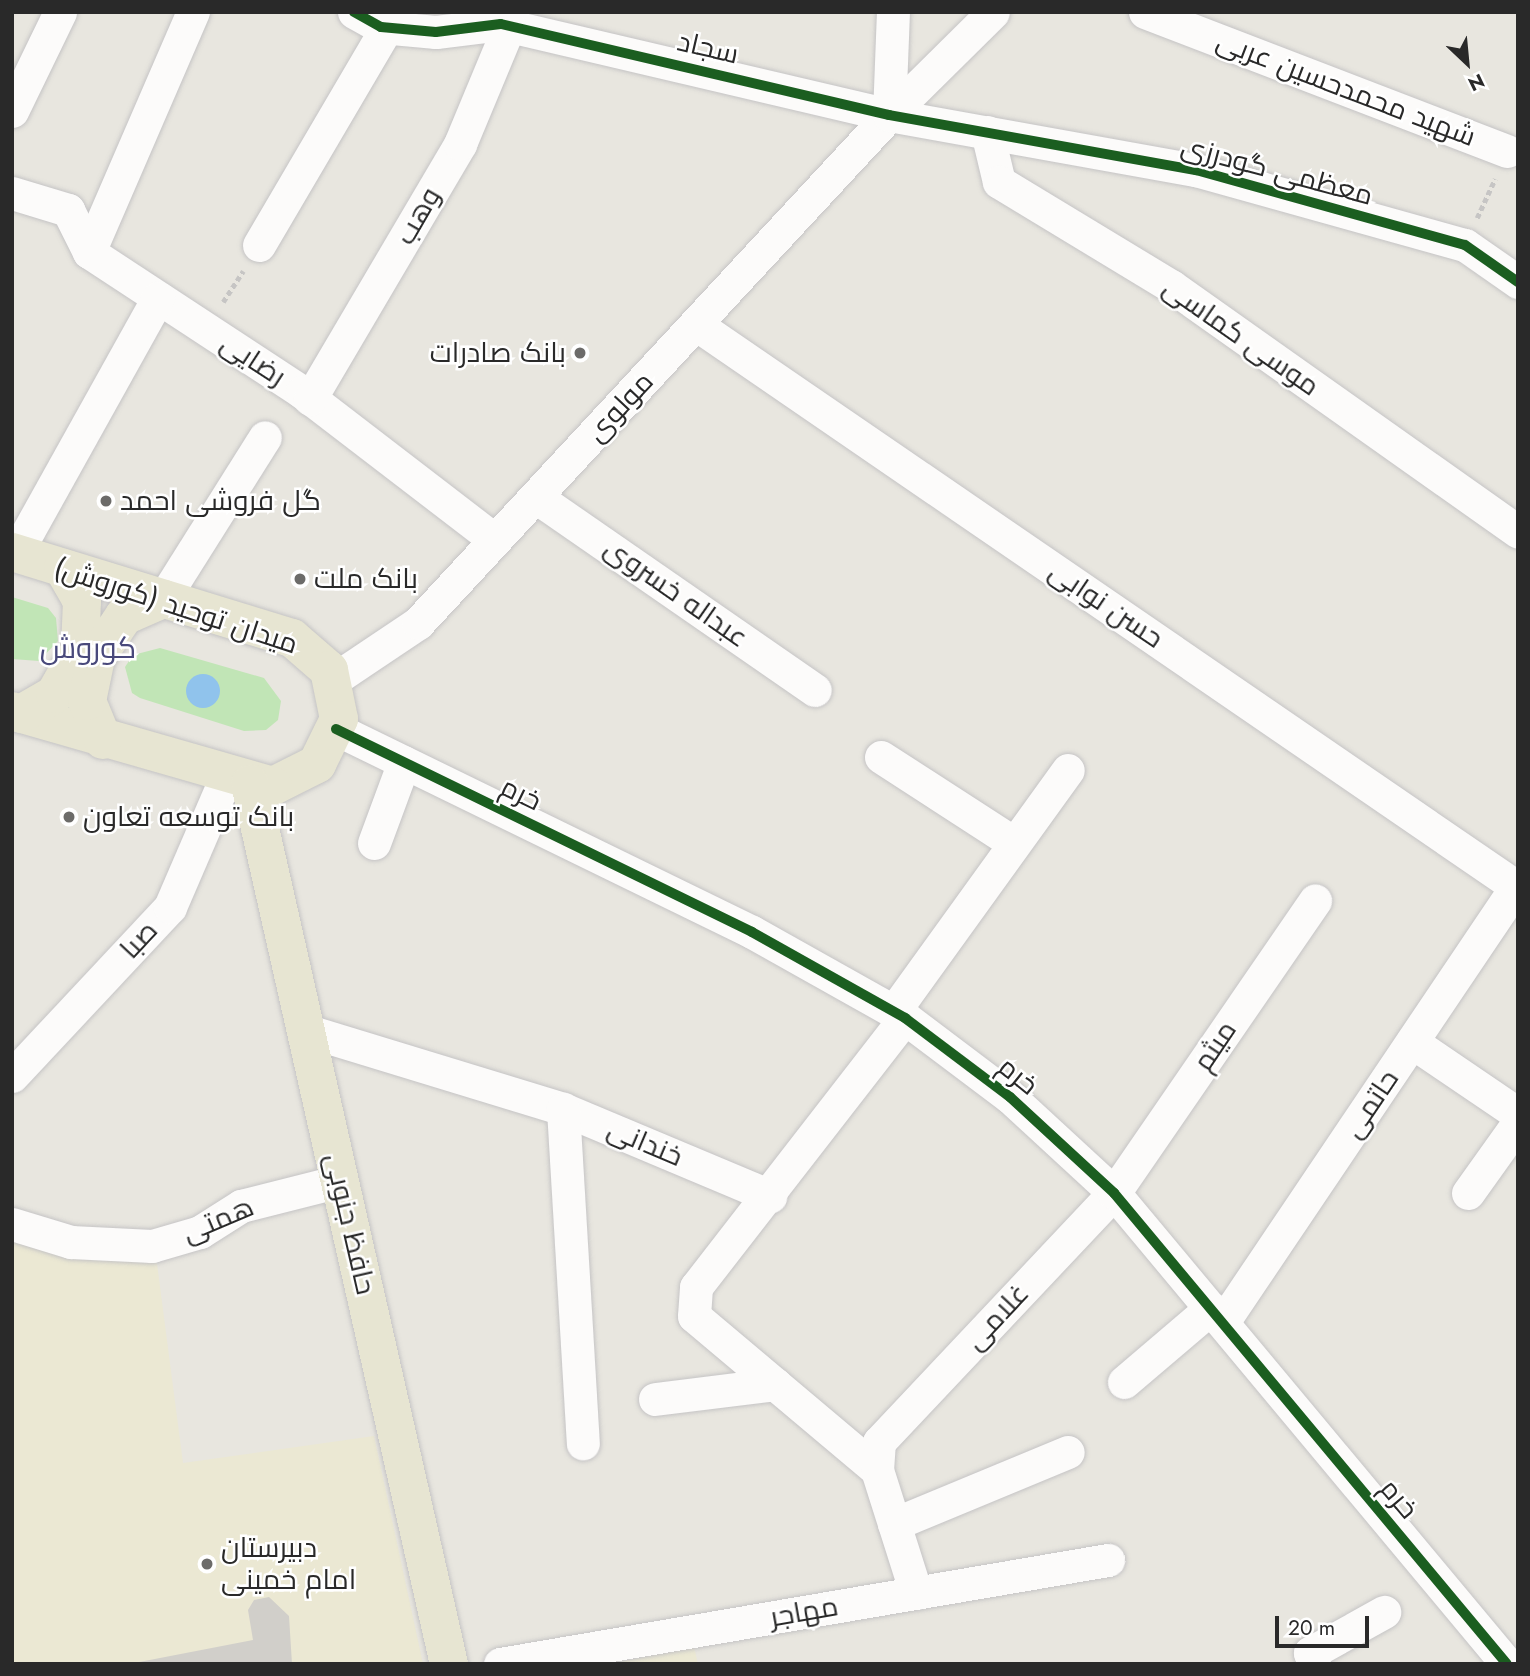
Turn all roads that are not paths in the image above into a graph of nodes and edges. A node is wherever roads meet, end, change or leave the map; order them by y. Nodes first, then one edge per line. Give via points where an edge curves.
1 (60, 12) edge
2 (193, 12) edge
3 (354, 12) edge
4 (893, 12) edge
5 (993, 12) edge
6 (1145, 12) edge
7 (503, 21) edge
8 (387, 27) junction
9 (12, 111) edge
10 (889, 115) junction
11 (987, 132) junction
12 (1507, 151) road end
13 (12, 193) edge
14 (259, 245) road end
15 (89, 252) junction
16 (1518, 282) edge
17 (158, 298) junction
18 (697, 325) junction
19 (310, 399) junction
20 (265, 437) dead end
21 (536, 497) junction
22 (1518, 532) edge
23 (495, 540) junction
24 (14, 553) edge
25 (63, 568) junction
26 (163, 599) junction
27 (333, 680) junction
28 (815, 690) dead end
29 (17, 713) edge
30 (336, 729) junction
31 (103, 740) junction
32 (881, 757) dead end
33 (404, 762) junction
34 (1068, 770) dead end
35 (238, 781) junction
36 (374, 843) dead end
37 (1014, 843) junction
38 (1517, 886) edge
39 (1315, 900) dead end
40 (899, 1015) junction
41 (305, 1030) junction
42 (1412, 1042) junction
43 (12, 1076) edge
44 (563, 1109) junction
45 (1518, 1114) edge
46 (1518, 1124) edge
47 (340, 1181) junction
48 (1114, 1193) junction
49 (1468, 1193) dead end
50 (770, 1196) junction
51 (12, 1224) edge
52 (1217, 1315) junction
53 (1124, 1382) dead end
54 (775, 1384) junction
55 (655, 1399) dead end
56 (583, 1443) dead end
57 (1068, 1451) dead end
58 (878, 1456) junction
59 (894, 1524) junction
60 (1108, 1560) dead end
61 (916, 1592) junction
62 (1384, 1612) dead end
63 (449, 1664) edge
64 (500, 1664) edge
65 (1314, 1664) edge
66 (1507, 1664) edge

1 - 9 street
2 - 15 street
3 - 8 street, سجاد
4 - 10 street
5 - 10 street, مولوی
6 - 12 street, شهید محمدحسین عربی
7 - 8 street, سجاد via 436,32
7 - 10 street, سجاد
7 - 19 street, وهب via 460,144
8 - 14 street
10 - 11 street, معظمی گودرزی
10 - 18 street, مولوی
11 - 16 street, معظمی گودرزی via 1196,170 1465,245
11 - 22 street, موسی کماسی via 999,182 1171,286
13 - 15 street, رضایی via 68,210
15 - 17 street, رضایی
17 - 19 street, رضایی
17 - 24 street
18 - 21 street, مولوی
18 - 38 street, حسن نوابی
19 - 23 street, رضایی
20 - 26 street
21 - 23 street, مولوی
21 - 28 street, عبداله خسروی
23 - 27 street, مولوی via 418,623
24 - 25 main road, میدان توحید (کوروش)
25 - 26 main road, میدان توحید (کوروش)
25 - 29 main road via 82,601 80,650 55,694
26 - 27 main road, میدان توحید (کوروش) via 292,638 313,652
26 - 31 main road via 124,616 96,658 88,701
27 - 30 main road
29 - 31 main road
30 - 33 street, خرم
30 - 35 main road via 317,764 296,778
31 - 35 main road
32 - 37 street
33 - 36 street
33 - 40 street, خرم via 752,932
34 - 37 street
35 - 41 main road, حافظ جنوبی
35 - 43 street, صبا via 170,907
37 - 40 street
38 - 42 street, حاتمی
39 - 48 street, میثم
40 - 48 street, خرم via 1010,1097
40 - 50 street
41 - 44 street, خندانی
41 - 47 main road, حافظ جنوبی
42 - 45 street
42 - 52 street, حاتمی
44 - 50 street, خندانی
44 - 56 street
46 - 49 street
47 - 51 street, همتی via 241,1206 200,1232 152,1246 71,1242
47 - 63 main road, حافظ جنوبی
48 - 52 street, خرم
48 - 58 street, غلامی
50 - 54 street via 696,1287 694,1315
52 - 53 street, حاتمی
52 - 66 street, خرم
54 - 55 street
54 - 58 street
57 - 59 street
58 - 59 street
59 - 61 street
60 - 61 street, مهاجر
61 - 64 street, مهاجر
62 - 65 street via 1310,1653

